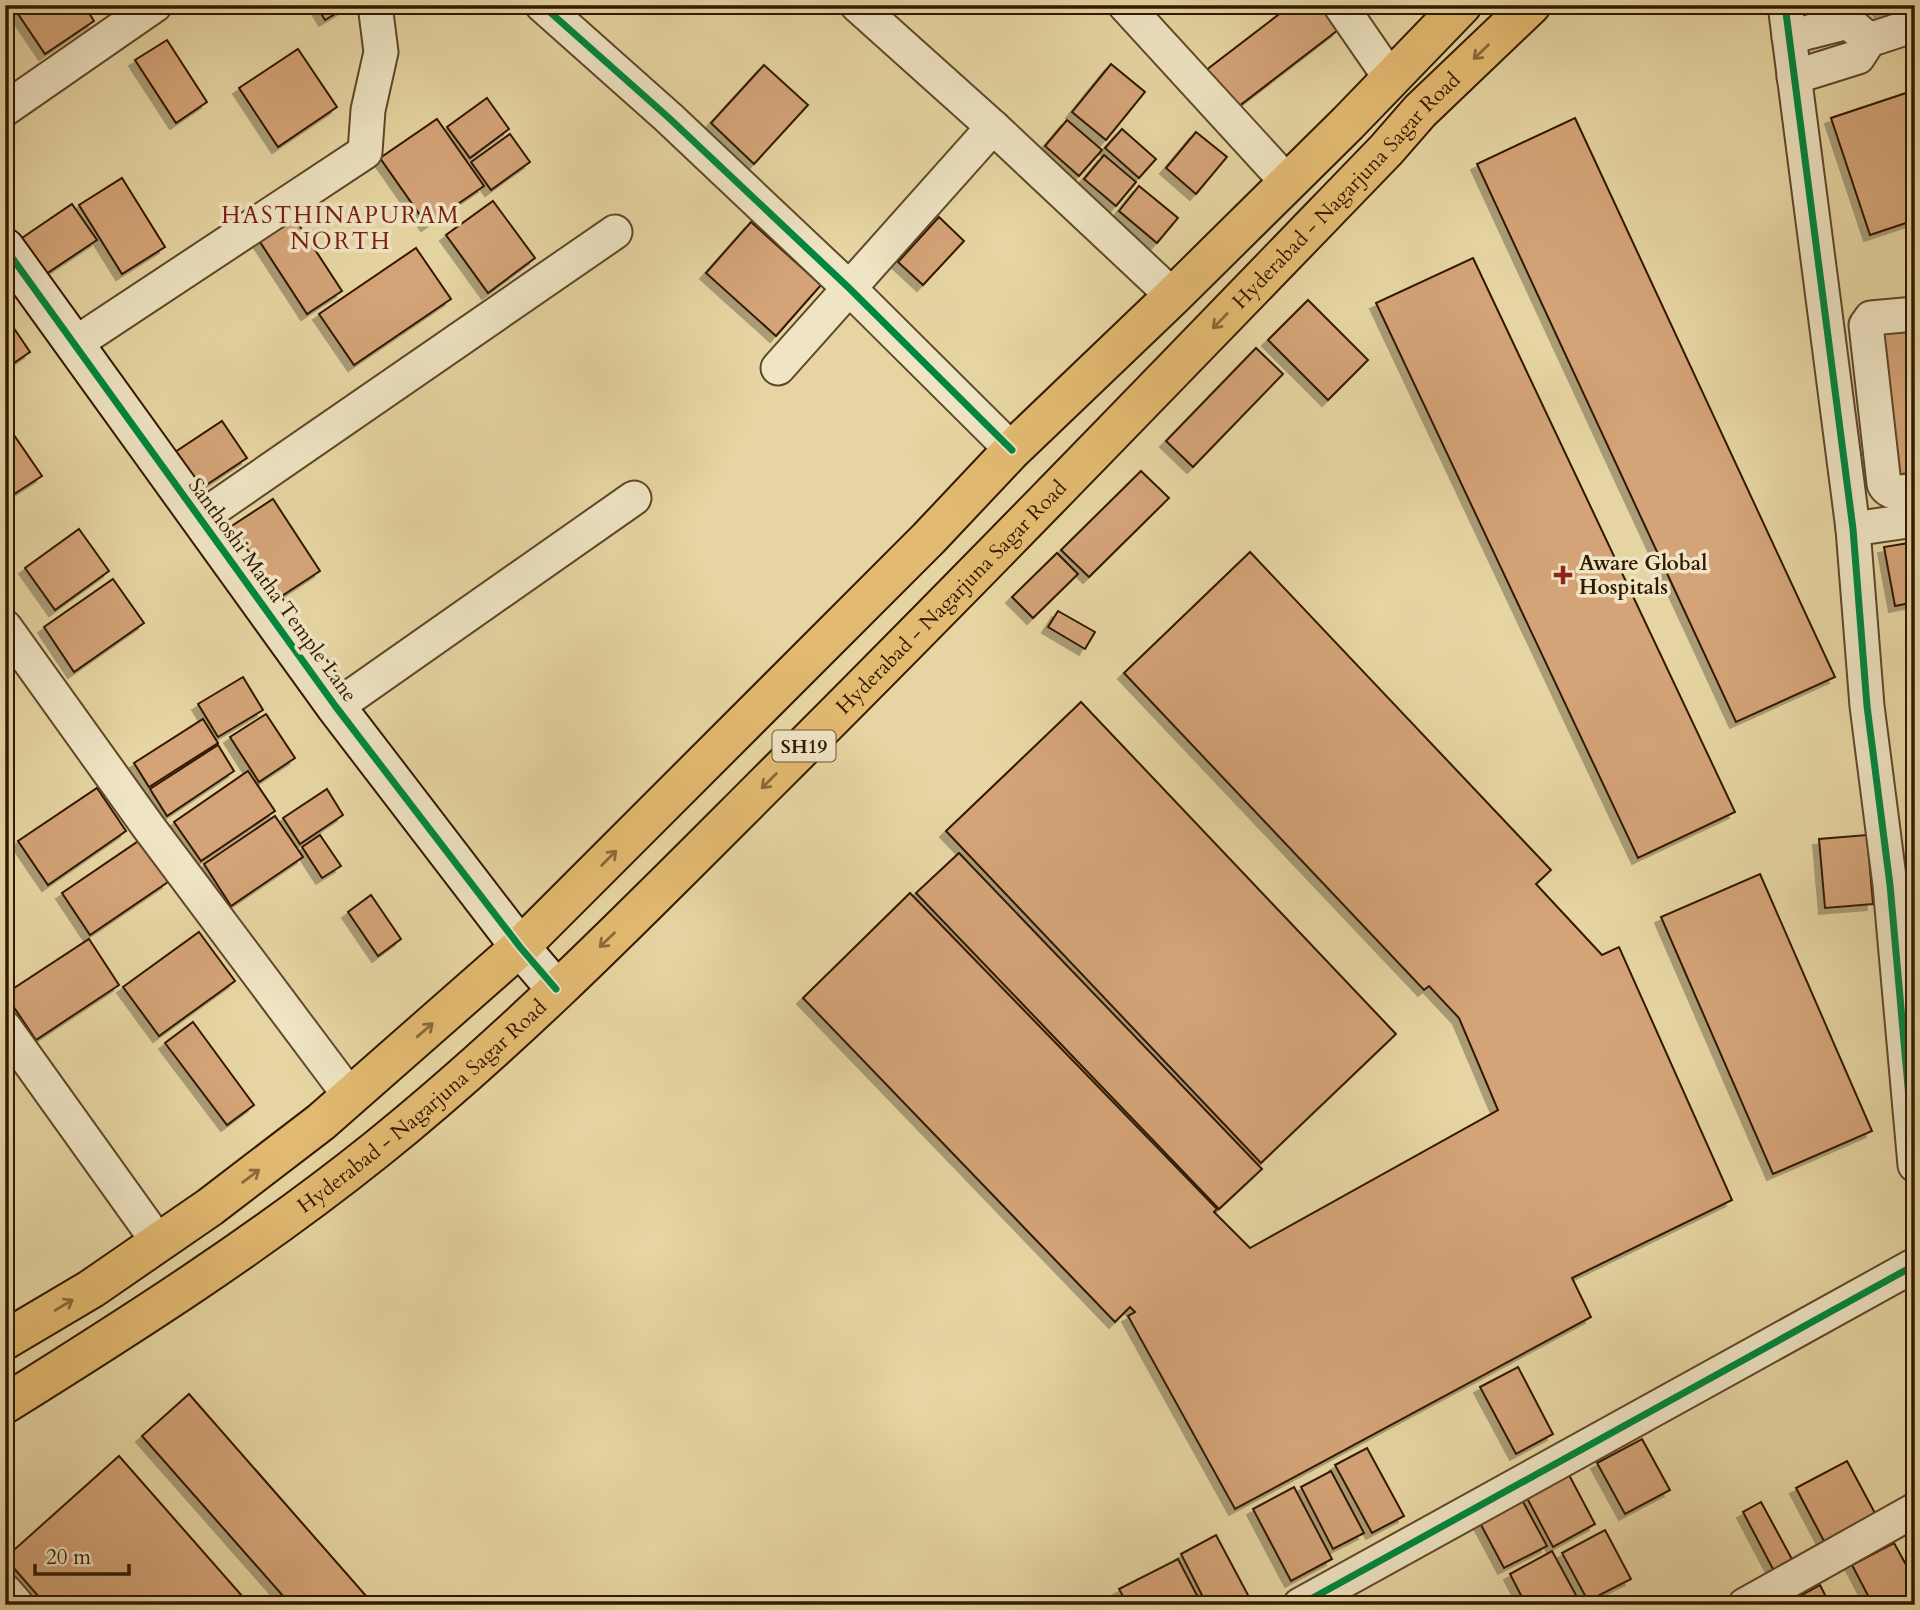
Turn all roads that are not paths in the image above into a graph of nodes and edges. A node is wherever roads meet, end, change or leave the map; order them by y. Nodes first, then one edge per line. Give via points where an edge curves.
1 (155, 5) edge
2 (375, 5) edge
3 (542, 5) edge
4 (857, 5) edge
5 (1125, 5) edge
6 (1340, 5) edge
7 (1462, 5) edge
8 (1531, 5) edge
9 (1787, 21) edge
10 (1854, 22) edge
11 (1915, 26) edge
12 (1794, 77) junction
13 (1391, 79) junction
14 (5, 109) edge
15 (993, 127) junction
16 (1288, 183) junction
17 (615, 232) dead end
18 (5, 248) edge
19 (849, 288) junction
20 (1173, 296) junction
21 (1915, 314) edge
22 (73, 345) junction
23 (778, 368) dead end
24 (1012, 450) junction
25 (1915, 490) edge
26 (634, 498) dead end
27 (199, 519) junction
28 (1915, 520) edge
29 (1853, 529) junction
30 (5, 628) edge
31 (336, 707) junction
32 (1902, 882) edge
33 (520, 947) junction
34 (556, 989) junction
35 (5, 1028) edge
36 (350, 1096) junction
37 (1915, 1165) edge
38 (159, 1243) junction
39 (1915, 1265) edge
40 (5, 1340) edge
41 (5, 1404) edge
42 (1915, 1510) edge
43 (5, 1591) edge
44 (17, 1605) edge
45 (1300, 1605) edge
46 (1745, 1605) edge

1 - 14 street
2 - 22 street via 382,52 368,110 365,152
3 - 19 street
4 - 15 street
5 - 16 street
6 - 13 street
7 - 13 main road, SH19
8 -> 34 main road, Hyderabad - Nagarjuna Sagar Road / SH19 via 1420,111 912,639
9 - 10 street
9 - 12 street
10 - 11 street
10 - 12 street via 1857,57
12 - 29 street
13 - 16 main road, SH19
15 - 19 street
15 - 20 street
16 - 20 main road, SH19
17 - 27 street
18 - 22 street, Santhoshi Matha Temple Lane
19 - 23 street
19 - 24 street
20 - 24 main road, SH19
21 - 25 street via 1871,318 1866,325 1884,484 1892,492
22 - 27 street, Santhoshi Matha Temple Lane
33 -> 24 main road, SH19
26 - 31 street
27 - 31 street, Santhoshi Matha Temple Lane
28 - 29 street
29 - 32 street via 1867,706
30 - 36 street
31 - 33 street, Santhoshi Matha Temple Lane
32 - 37 street
33 - 34 street, Santhoshi Matha Temple Lane
36 -> 33 main road, SH19
34 - 41 main road, Hyderabad - Nagarjuna Sagar Road / SH19 via 371,1154 238,1254
35 - 38 street
38 -> 36 main road, SH19
40 -> 38 main road, SH19
39 - 45 street
42 - 46 street
43 - 44 street

